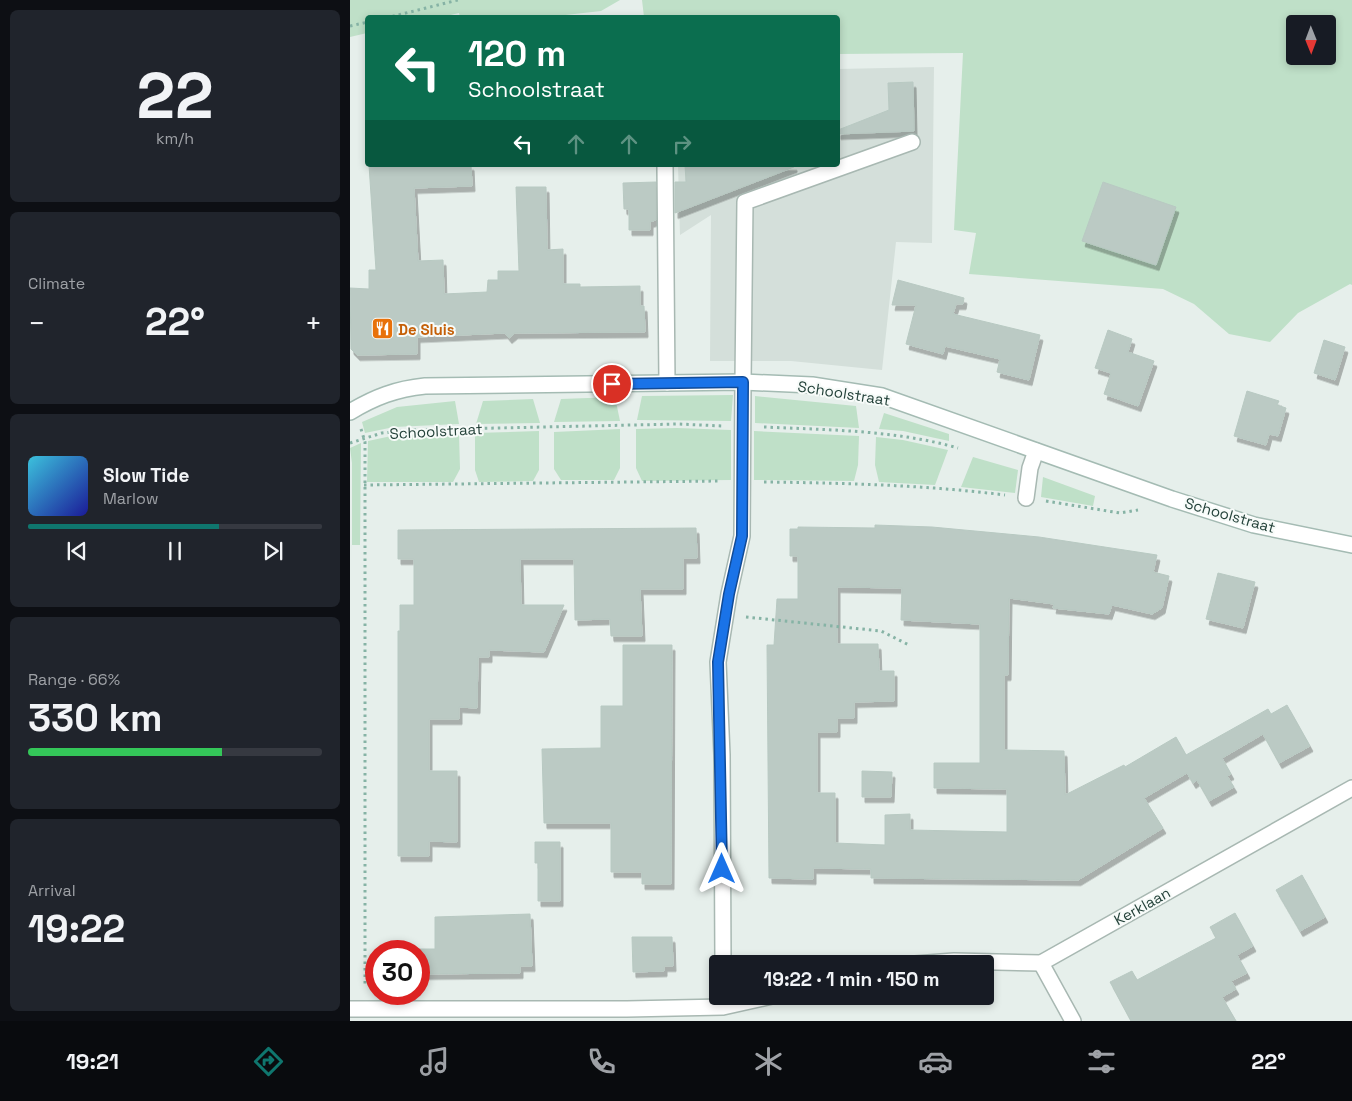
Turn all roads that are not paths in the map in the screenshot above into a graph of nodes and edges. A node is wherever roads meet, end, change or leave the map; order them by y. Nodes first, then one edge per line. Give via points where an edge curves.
1 (912, 142) dead end
2 (665, 167) edge
3 (743, 382) junction
4 (667, 383) junction
5 (352, 411) edge
6 (1036, 452) junction
7 (1026, 498) dead end
8 (1352, 545) edge
9 (1352, 788) edge
10 (723, 955) edge
11 (994, 962) edge
12 (1040, 963) junction
13 (709, 1003) edge
14 (357, 1008) edge
15 (1073, 1021) edge

1 - 3 street via 745,202
2 - 4 street
3 - 4 street, Schoolstraat
3 - 6 street, Schoolstraat via 812,385 882,396
3 - 10 street via 742,536 718,662
4 - 5 street, Schoolstraat via 411,388 383,394
6 - 7 street
6 - 8 street, Schoolstraat via 1254,525
9 - 12 street, Kerklaan
11 - 12 street
12 - 15 street
13 - 14 street via 627,1010

